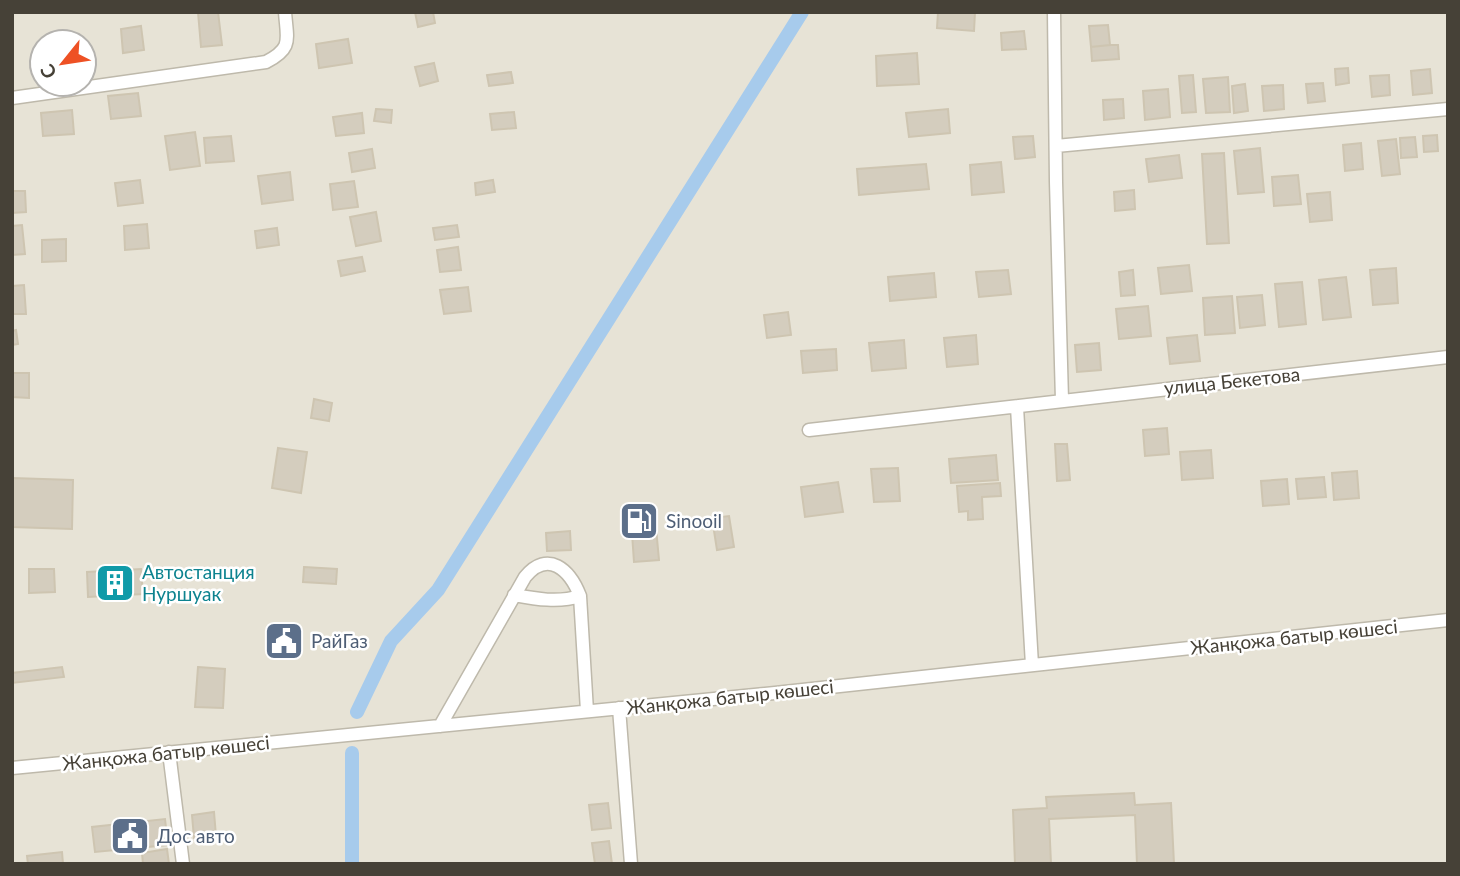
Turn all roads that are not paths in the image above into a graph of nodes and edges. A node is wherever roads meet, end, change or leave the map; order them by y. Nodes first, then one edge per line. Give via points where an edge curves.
1 (285, 12) edge
2 (1054, 12) edge
3 (12, 98) edge
4 (1448, 109) edge
5 (1056, 146) junction
6 (1448, 357) edge
7 (1062, 400) junction
8 (1017, 407) junction
9 (809, 430) dead end
10 (514, 594) junction
11 (580, 596) junction
12 (1448, 620) edge
13 (1032, 665) junction
14 (620, 708) junction
15 (587, 711) junction
16 (440, 726) junction
17 (169, 752) junction
18 (12, 768) edge
19 (183, 864) edge
20 (631, 864) edge

1 - 3 street via 286,46 266,62
2 - 5 street
4 - 5 street
5 - 7 street
6 - 7 street, улица Бекетова
7 - 8 street, улица Бекетова
8 - 9 street, улица Бекетова
8 - 13 street
10 - 11 street via 554,600
10 - 11 street via 531,570 554,564 566,570
10 - 16 street
11 - 15 street
12 - 13 street, Жанқожа батыр көшесі
13 - 14 street, Жанқожа батыр көшесі
14 - 15 street, Жанқожа батыр көшесі
14 - 20 street
15 - 16 street, Жанқожа батыр көшесі
16 - 17 street, Жанқожа батыр көшесі
17 - 18 street, Жанқожа батыр көшесі
17 - 19 street

